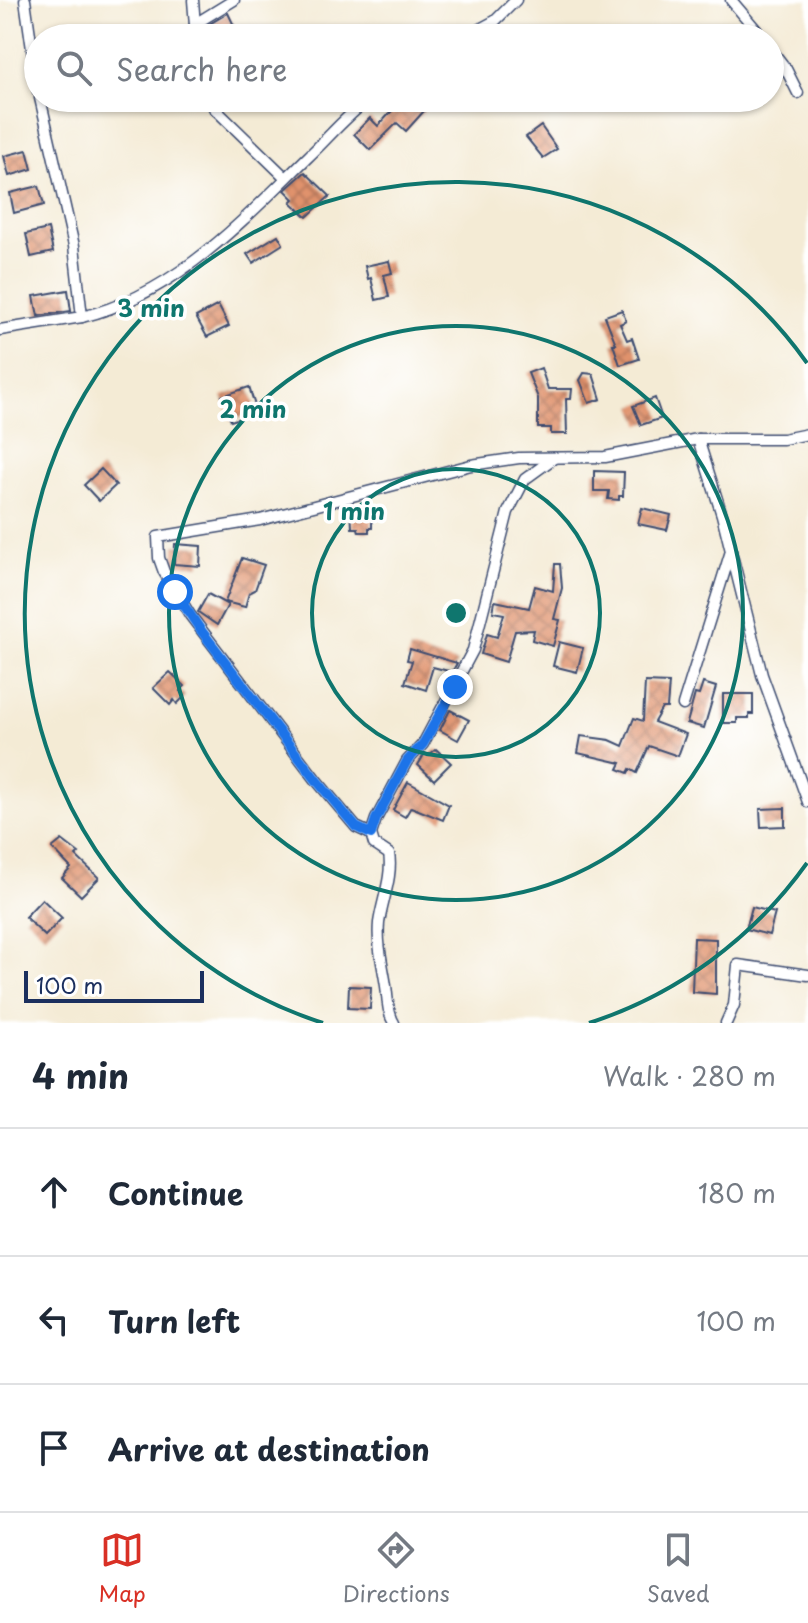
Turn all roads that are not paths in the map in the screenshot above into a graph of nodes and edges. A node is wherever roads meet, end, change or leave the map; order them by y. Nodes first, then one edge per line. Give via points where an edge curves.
1 (25, 0) edge
2 (193, 0) edge
3 (234, 0) edge
4 (516, 0) edge
5 (731, 0) edge
6 (28, 24) edge
7 (195, 24) joint
8 (489, 24) edge
9 (751, 24) edge
10 (784, 66) edge
11 (798, 93) dead end
12 (43, 112) edge
13 (218, 112) edge
14 (352, 112) edge
15 (286, 178) junction
16 (82, 317) junction
17 (0, 330) edge
18 (808, 434) edge
19 (698, 439) junction
20 (554, 458) junction
21 (731, 551) junction
22 (683, 705) dead end
23 (808, 802) edge
24 (371, 834) junction
25 (808, 975) edge
26 (394, 1023) edge
27 (726, 1023) edge

1 - 6 street
2 - 7 street
3 - 7 street
4 - 8 street
5 - 9 street
10 - 11 street
12 - 16 street via 74,246
13 - 15 street
14 - 15 street
15 - 16 street via 242,224 154,289
16 - 17 street
18 - 19 street
19 - 20 street via 605,457
19 - 21 street
20 - 24 street via 525,479 508,512 473,650
20 - 24 street via 471,465 260,520 158,537 164,572 190,615 317,781 356,827
21 - 22 street
21 - 23 street via 762,675
24 - 26 street via 374,844 389,854 391,868 379,927
25 - 27 street via 738,965 734,1005

